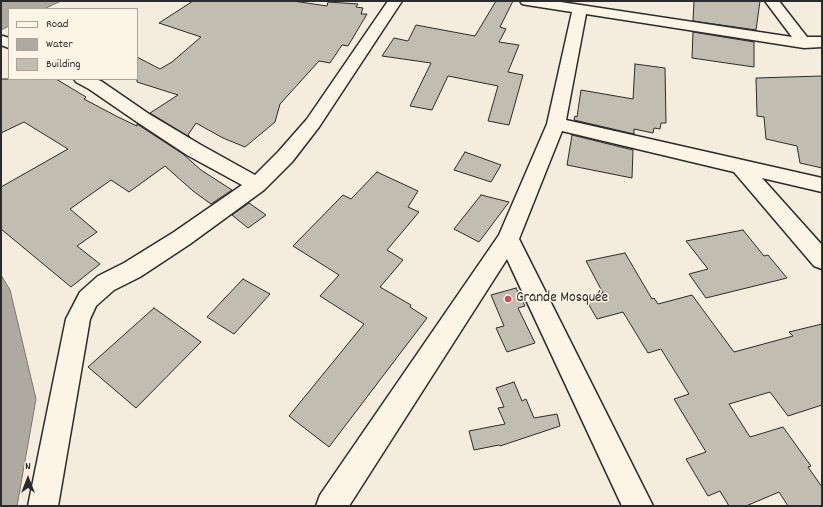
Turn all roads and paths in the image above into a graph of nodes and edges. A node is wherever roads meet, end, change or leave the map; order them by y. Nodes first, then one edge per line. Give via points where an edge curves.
1 (395, 1) edge
2 (527, 1) edge
3 (772, 1) edge
4 (580, 10) junction
5 (822, 42) edge
6 (804, 43) junction
7 (84, 80) edge
8 (556, 124) junction
9 (741, 167) junction
10 (257, 185) junction
11 (822, 185) edge
12 (508, 239) junction
13 (822, 260) edge
14 (43, 506) edge
15 (331, 506) edge
16 (638, 506) edge

1 - 10 street via 313,123 285,157
2 - 4 street
3 - 6 street
4 - 6 street
4 - 8 street
5 - 6 street
7 - 10 street via 96,85 142,118 194,150
8 - 9 street
8 - 12 street
9 - 11 street
9 - 13 street
10 - 14 street via 182,238 132,270 106,283 88,299 78,319
12 - 15 street
12 - 16 street

